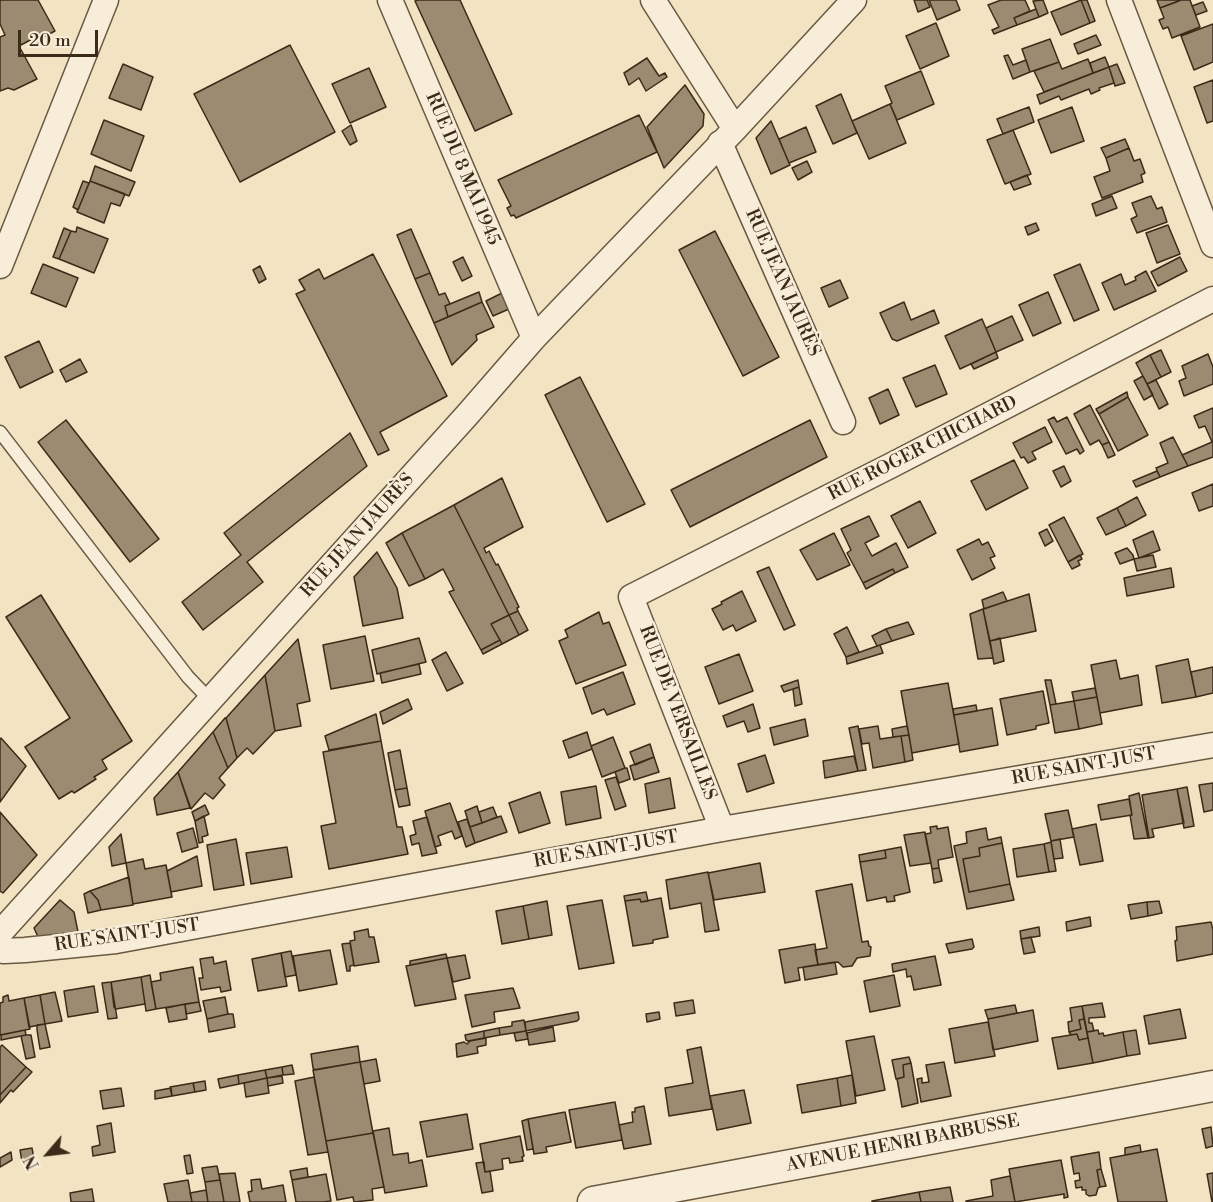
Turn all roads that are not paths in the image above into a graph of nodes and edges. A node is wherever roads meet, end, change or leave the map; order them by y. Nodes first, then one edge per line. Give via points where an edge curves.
1 (106, 0) edge
2 (390, 0) edge
3 (653, 0) edge
4 (854, 0) edge
5 (1119, 0) edge
6 (727, 136) junction
7 (1213, 245) edge
8 (0, 266) edge
9 (1213, 299) edge
10 (534, 338) junction
11 (843, 422) dead end
12 (0, 432) edge
13 (632, 597) joint
14 (210, 700) junction
15 (1213, 745) edge
16 (722, 829) junction
17 (0, 933) edge
18 (0, 946) edge
19 (1213, 1086) edge
20 (593, 1202) edge

1 - 8 street
2 - 10 street, RUE DU 8 MAI 1945
3 - 6 street
4 - 6 street, RUE JEAN JAURÈS
5 - 7 street
6 - 10 street, RUE JEAN JAURÈS
6 - 11 street, RUE JEAN JAURÈS
9 - 13 street, RUE ROGER CHICHARD
10 - 14 street, RUE JEAN JAURÈS
12 - 14 lane via 188,677
13 - 16 street, RUE DE VERSAILLES
14 - 17 street, RUE JEAN JAURÈS
15 - 16 street, RUE SAINT-JUST
16 - 18 street, RUE SAINT-JUST via 116,941 4,951
19 - 20 street, AVENUE HENRI BARBUSSE

